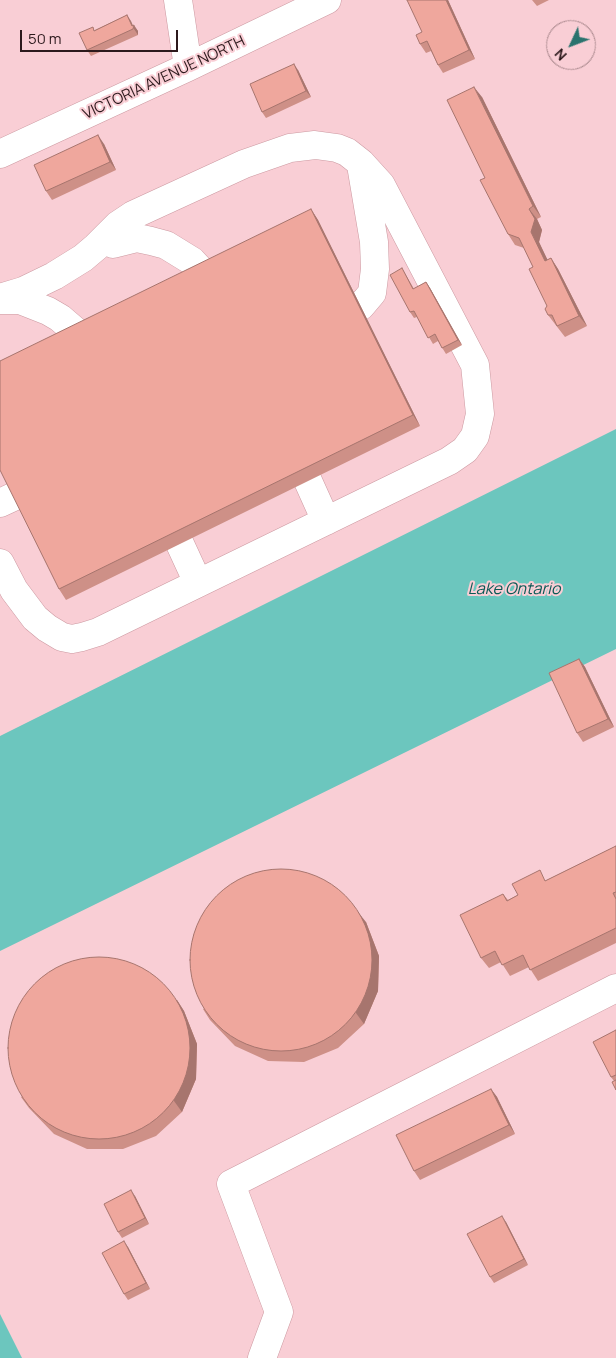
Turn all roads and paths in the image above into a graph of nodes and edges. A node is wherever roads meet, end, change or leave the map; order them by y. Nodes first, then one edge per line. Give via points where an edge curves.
1 (178, 0) edge
2 (327, 0) edge
3 (188, 67) junction
4 (329, 146) junction
5 (0, 154) edge
6 (361, 163) junction
7 (113, 244) junction
8 (205, 275) edge
9 (54, 276) junction
10 (0, 299) edge
11 (361, 306) edge
12 (81, 336) edge
13 (308, 481) edge
14 (326, 521) junction
15 (180, 544) edge
16 (0, 563) edge
17 (198, 583) junction
18 (616, 988) edge
19 (262, 1358) edge

1 - 3 street
2 - 3 street, VICTORIA AVENUE NORTH
3 - 5 street, VICTORIA AVENUE NORTH
4 - 6 street via 347,152
4 - 7 street via 312,149 272,166
4 - 9 street via 290,148 244,164 133,215 89,253
6 - 11 street via 374,242 375,269 372,293
6 - 14 street via 381,186 475,364 480,414 475,436 465,450
7 - 8 street via 137,238 166,245 192,261
7 - 9 street
9 - 10 street
10 - 12 street via 20,300 48,311
13 - 14 street
14 - 17 street
15 - 17 street
16 - 17 street via 14,590 35,618 62,637 72,639 98,632
18 - 19 street via 231,1184 279,1312

